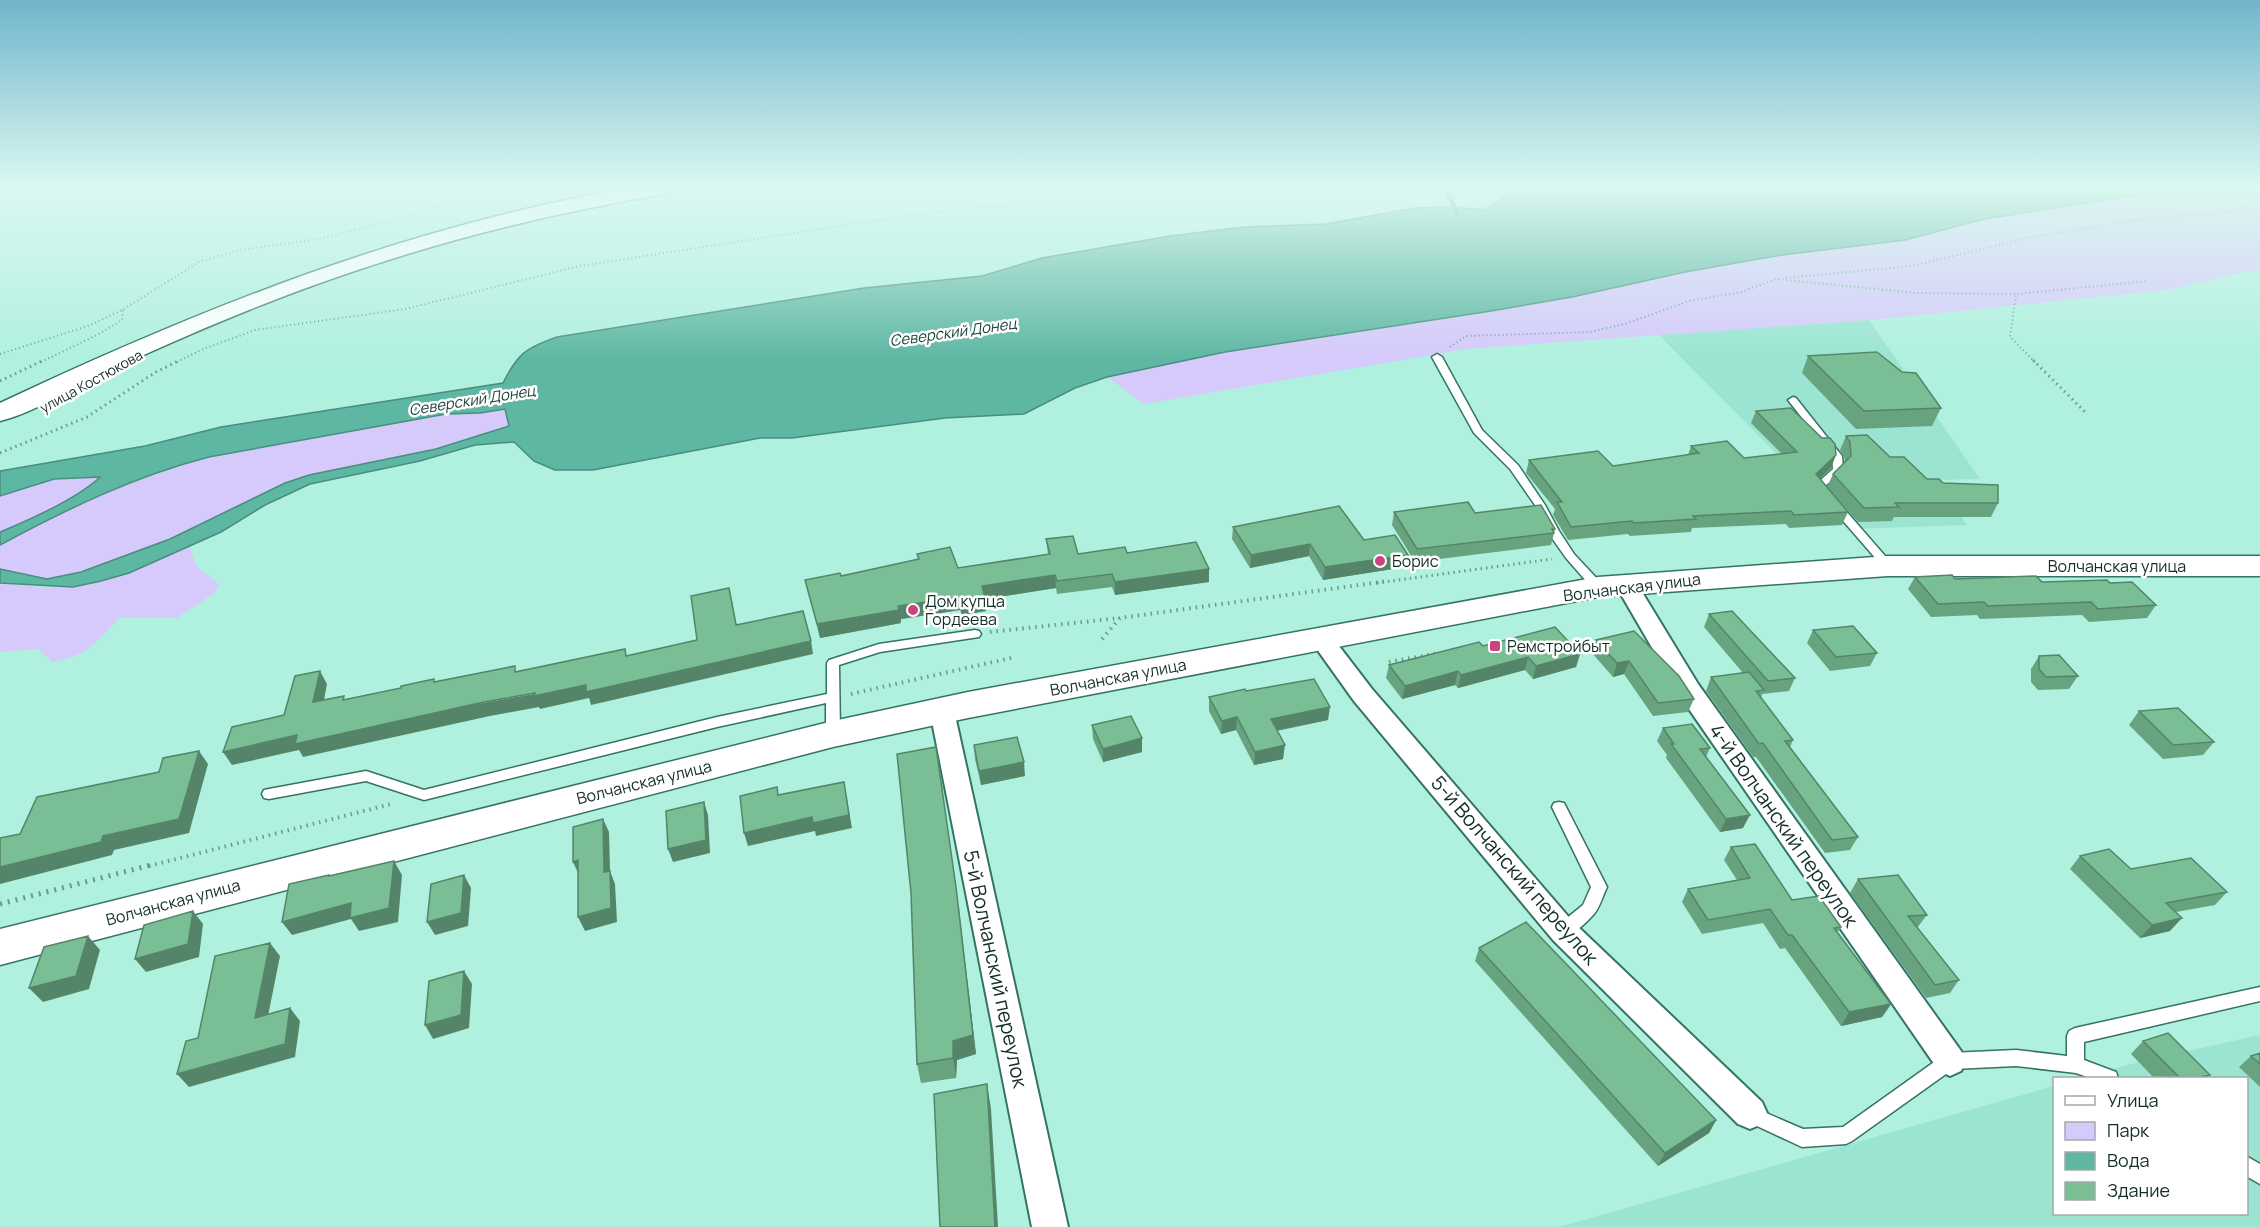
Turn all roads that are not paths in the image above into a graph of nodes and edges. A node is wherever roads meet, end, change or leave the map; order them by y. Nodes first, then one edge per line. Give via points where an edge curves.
1 (409, 245) edge
2 (1437, 357) road end
3 (1793, 400) dead end
4 (2, 422) edge
5 (1888, 566) junction
6 (2260, 566) edge
7 (1612, 586) junction
8 (975, 633) road end
9 (1321, 638) junction
10 (942, 711) junction
11 (833, 716) junction
12 (269, 794) dead end
13 (1559, 807) dead end
14 (1563, 931) junction
15 (0, 947) edge
16 (2260, 994) edge
17 (1950, 1061) junction
18 (2076, 1065) junction
19 (2107, 1077) edge
20 (1750, 1113) joint
21 (2248, 1166) edge
22 (2260, 1175) edge
23 (1050, 1227) edge

1 - 4 main road, улица Костюкова via 271,291 181,329 114,372
2 - 7 lane via 1479,431 1514,467 1570,556
3 - 5 lane via 1837,456 1838,470 1818,487
5 - 6 main road, Волчанская улица
5 - 7 main road, Волчанская улица
7 - 9 main road, Волчанская улица
7 - 17 street, 4-й Волчанский переулок
8 - 11 lane via 879,648 833,663
9 - 10 main road, Волчанская улица
9 - 14 street, 5-й Волчанский переулок via 1363,695
10 - 11 main road, Волчанская улица
10 - 23 street, 5-й Волчанский переулок
11 - 12 lane via 717,722 424,795 366,776
11 - 15 main road, Волчанская улица
13 - 14 lane via 1599,887 1589,909
14 - 20 street, 5-й Волчанский переулок
16 - 18 lane via 2075,1036
17 - 18 lane via 2016,1058
17 - 20 lane via 1846,1135 1802,1138
18 - 19 lane
21 - 22 lane

